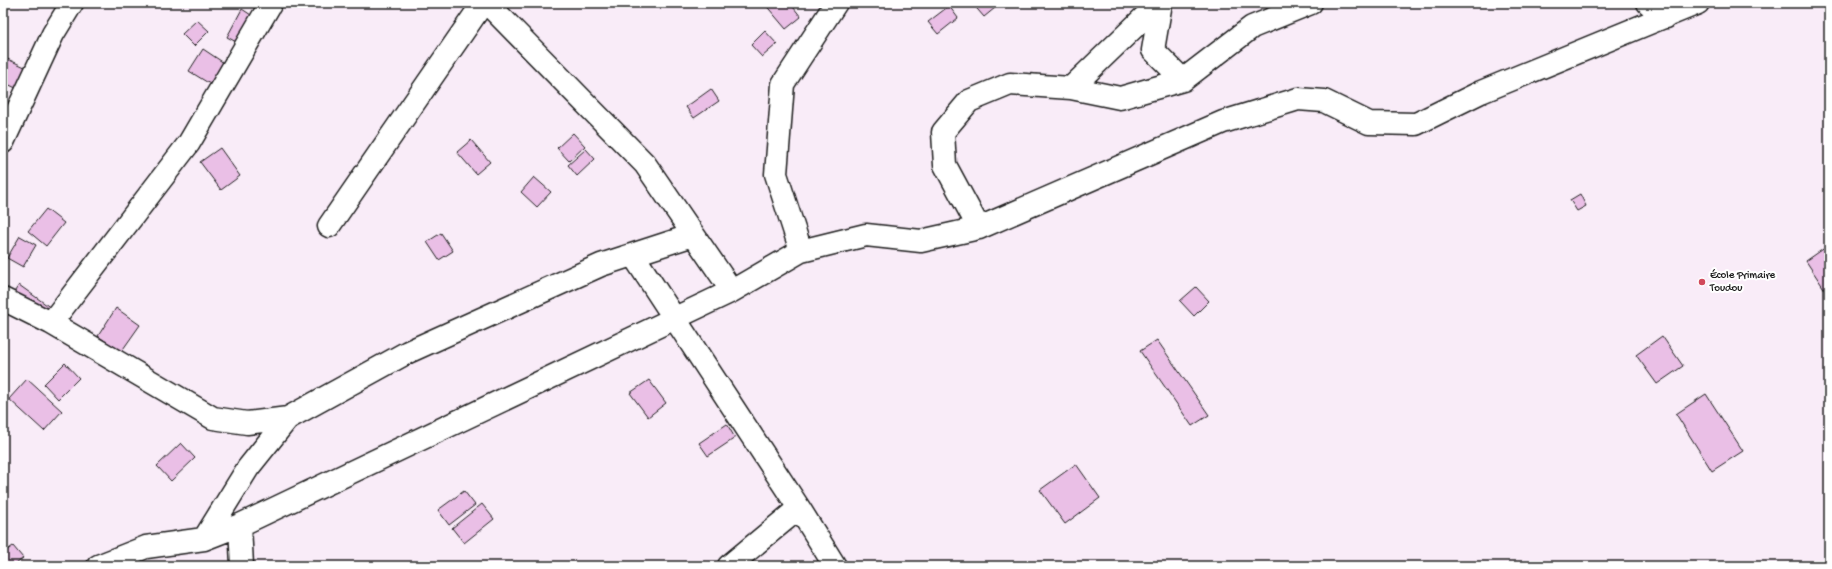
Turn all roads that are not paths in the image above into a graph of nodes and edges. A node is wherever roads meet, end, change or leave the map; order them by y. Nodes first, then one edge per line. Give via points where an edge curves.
1 (72, 3) edge
2 (271, 3) edge
3 (483, 3) edge
4 (487, 3) edge
5 (836, 3) edge
6 (1160, 3) edge
7 (1311, 3) edge
8 (1648, 3) edge
9 (1698, 3) edge
10 (1666, 16) junction
11 (1183, 80) junction
12 (1071, 88) junction
13 (3, 142) edge
14 (329, 226) dead end
15 (979, 228) junction
16 (693, 235) junction
17 (801, 251) junction
18 (633, 255) junction
19 (732, 291) junction
20 (3, 299) edge
21 (676, 319) junction
22 (51, 323) junction
23 (288, 418) junction
24 (799, 508) junction
25 (240, 525) junction
26 (204, 539) junction
27 (98, 566) edge
28 (242, 566) edge
29 (729, 566) edge
30 (835, 566) edge

1 - 13 street via 53,34
2 - 22 street via 189,143
3 - 14 street
4 - 16 street via 645,164
5 - 17 street via 783,84 776,174
6 - 11 street via 1153,50
6 - 12 street
7 - 11 street via 1252,27
8 - 10 street
9 - 10 street
10 - 15 street via 1481,92 1416,124 1369,123 1324,102 1298,99 1223,122
11 - 12 street via 1120,98
12 - 15 street via 1010,84 969,101 943,132 945,165
15 - 17 street via 921,241 866,235
16 - 18 street
16 - 19 street
17 - 19 street
18 - 21 street
18 - 23 street via 601,265 408,352
19 - 21 street
20 - 22 street
21 - 24 street
21 - 25 street
22 - 23 street via 213,418 247,423
23 - 26 street via 248,468
24 - 29 street
24 - 30 street
25 - 26 street
25 - 28 street
26 - 27 street via 146,547

